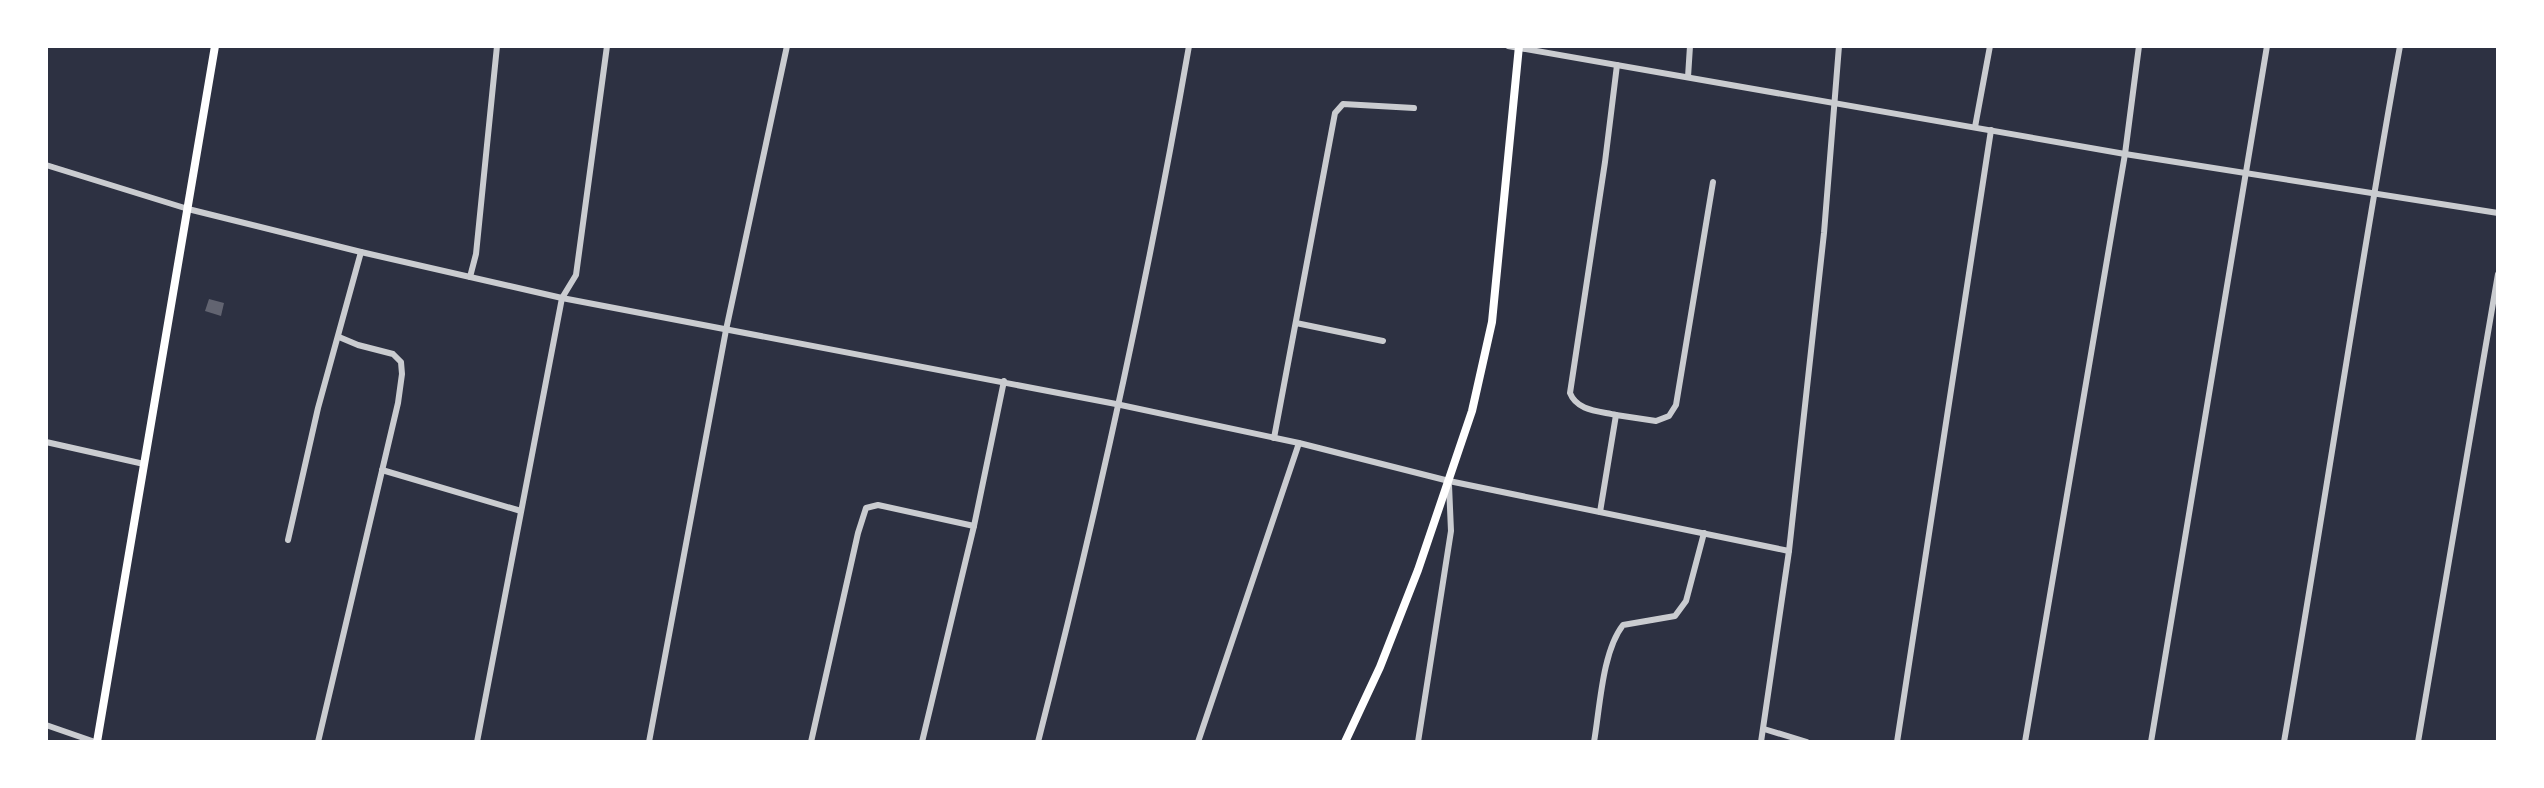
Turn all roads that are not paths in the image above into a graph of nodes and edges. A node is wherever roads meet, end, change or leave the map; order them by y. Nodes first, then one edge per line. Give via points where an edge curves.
1 (215, 46) edge
2 (497, 46) edge
3 (607, 46) edge
4 (787, 46) edge
5 (1189, 46) edge
6 (1508, 46) edge
7 (1690, 46) edge
8 (1839, 46) edge
9 (1990, 46) edge
10 (2139, 46) edge
11 (2267, 46) edge
12 (2400, 46) edge
13 (1519, 48) edge
14 (1617, 65) junction
15 (1688, 76) junction
16 (1835, 103) junction
17 (1414, 108) dead end
18 (1976, 128) junction
19 (1991, 130) junction
20 (2125, 153) junction
21 (46, 165) edge
22 (2244, 171) junction
23 (1713, 182) dead end
24 (2374, 192) junction
25 (188, 209) junction
26 (2498, 213) edge
27 (361, 252) junction
28 (2498, 274) edge
29 (470, 277) junction
30 (562, 298) junction
31 (1296, 323) junction
32 (726, 330) junction
33 (339, 337) junction
34 (1383, 341) dead end
35 (1004, 381) junction
36 (1116, 404) junction
37 (1616, 415) junction
38 (1274, 438) junction
39 (46, 442) edge
40 (1299, 442) junction
41 (144, 464) junction
42 (382, 470) junction
43 (1449, 481) junction
44 (521, 511) junction
45 (1600, 512) junction
46 (974, 526) junction
47 (1704, 532) junction
48 (288, 540) dead end
49 (1790, 551) junction
50 (46, 725) edge
51 (1764, 729) junction
52 (96, 741) edge
53 (318, 741) edge
54 (477, 741) edge
55 (649, 741) edge
56 (811, 741) edge
57 (922, 741) edge
58 (1038, 741) edge
59 (1198, 741) edge
60 (1345, 741) edge
61 (1418, 741) edge
62 (1594, 741) edge
63 (1761, 741) edge
64 (1807, 741) edge
65 (1898, 741) edge
66 (2025, 741) edge
67 (2151, 741) edge
68 (2284, 741) edge
69 (2418, 741) edge

1 - 25 main road
2 - 29 street via 476,254
3 - 30 street via 576,275
4 - 32 street
5 - 36 street via 1164,184
6 - 13 street
7 - 15 street
8 - 16 street
9 - 18 street
10 - 20 street
11 - 22 street
12 - 24 street
13 - 14 street
13 - 43 main road via 1491,322 1472,411
14 - 15 street
14 - 37 street via 1570,393 1582,407
15 - 16 street
16 - 18 street
16 - 49 street
17 - 31 street via 1343,104 1335,113
18 - 19 street
19 - 20 street
19 - 65 street
20 - 22 street
20 - 66 street
21 - 25 street
22 - 24 street
22 - 67 street
23 - 37 street via 1677,405 1669,417 1656,421
24 - 26 street
24 - 68 street
25 - 27 street
25 - 41 main road
27 - 29 street
27 - 33 street
28 - 69 street
29 - 30 street
30 - 32 street
30 - 44 street
31 - 34 street
31 - 38 street
32 - 35 street
32 - 55 street
33 - 42 street via 393,354 401,362 398,403
33 - 48 street via 318,408
35 - 36 street
35 - 46 street
36 - 38 street
36 - 58 street
37 - 45 street
38 - 40 street
39 - 41 street
40 - 43 street
40 - 59 street
41 - 52 main road
42 - 44 street
42 - 53 street
43 - 45 street
43 - 60 main road via 1380,667
43 - 61 street via 1451,531
44 - 54 street
45 - 47 street
46 - 56 street via 878,505 866,508
46 - 57 street
47 - 49 street
47 - 62 street via 1686,601 1676,616 1623,625 1615,635
49 - 51 street
50 - 52 street
51 - 63 street
51 - 64 street

